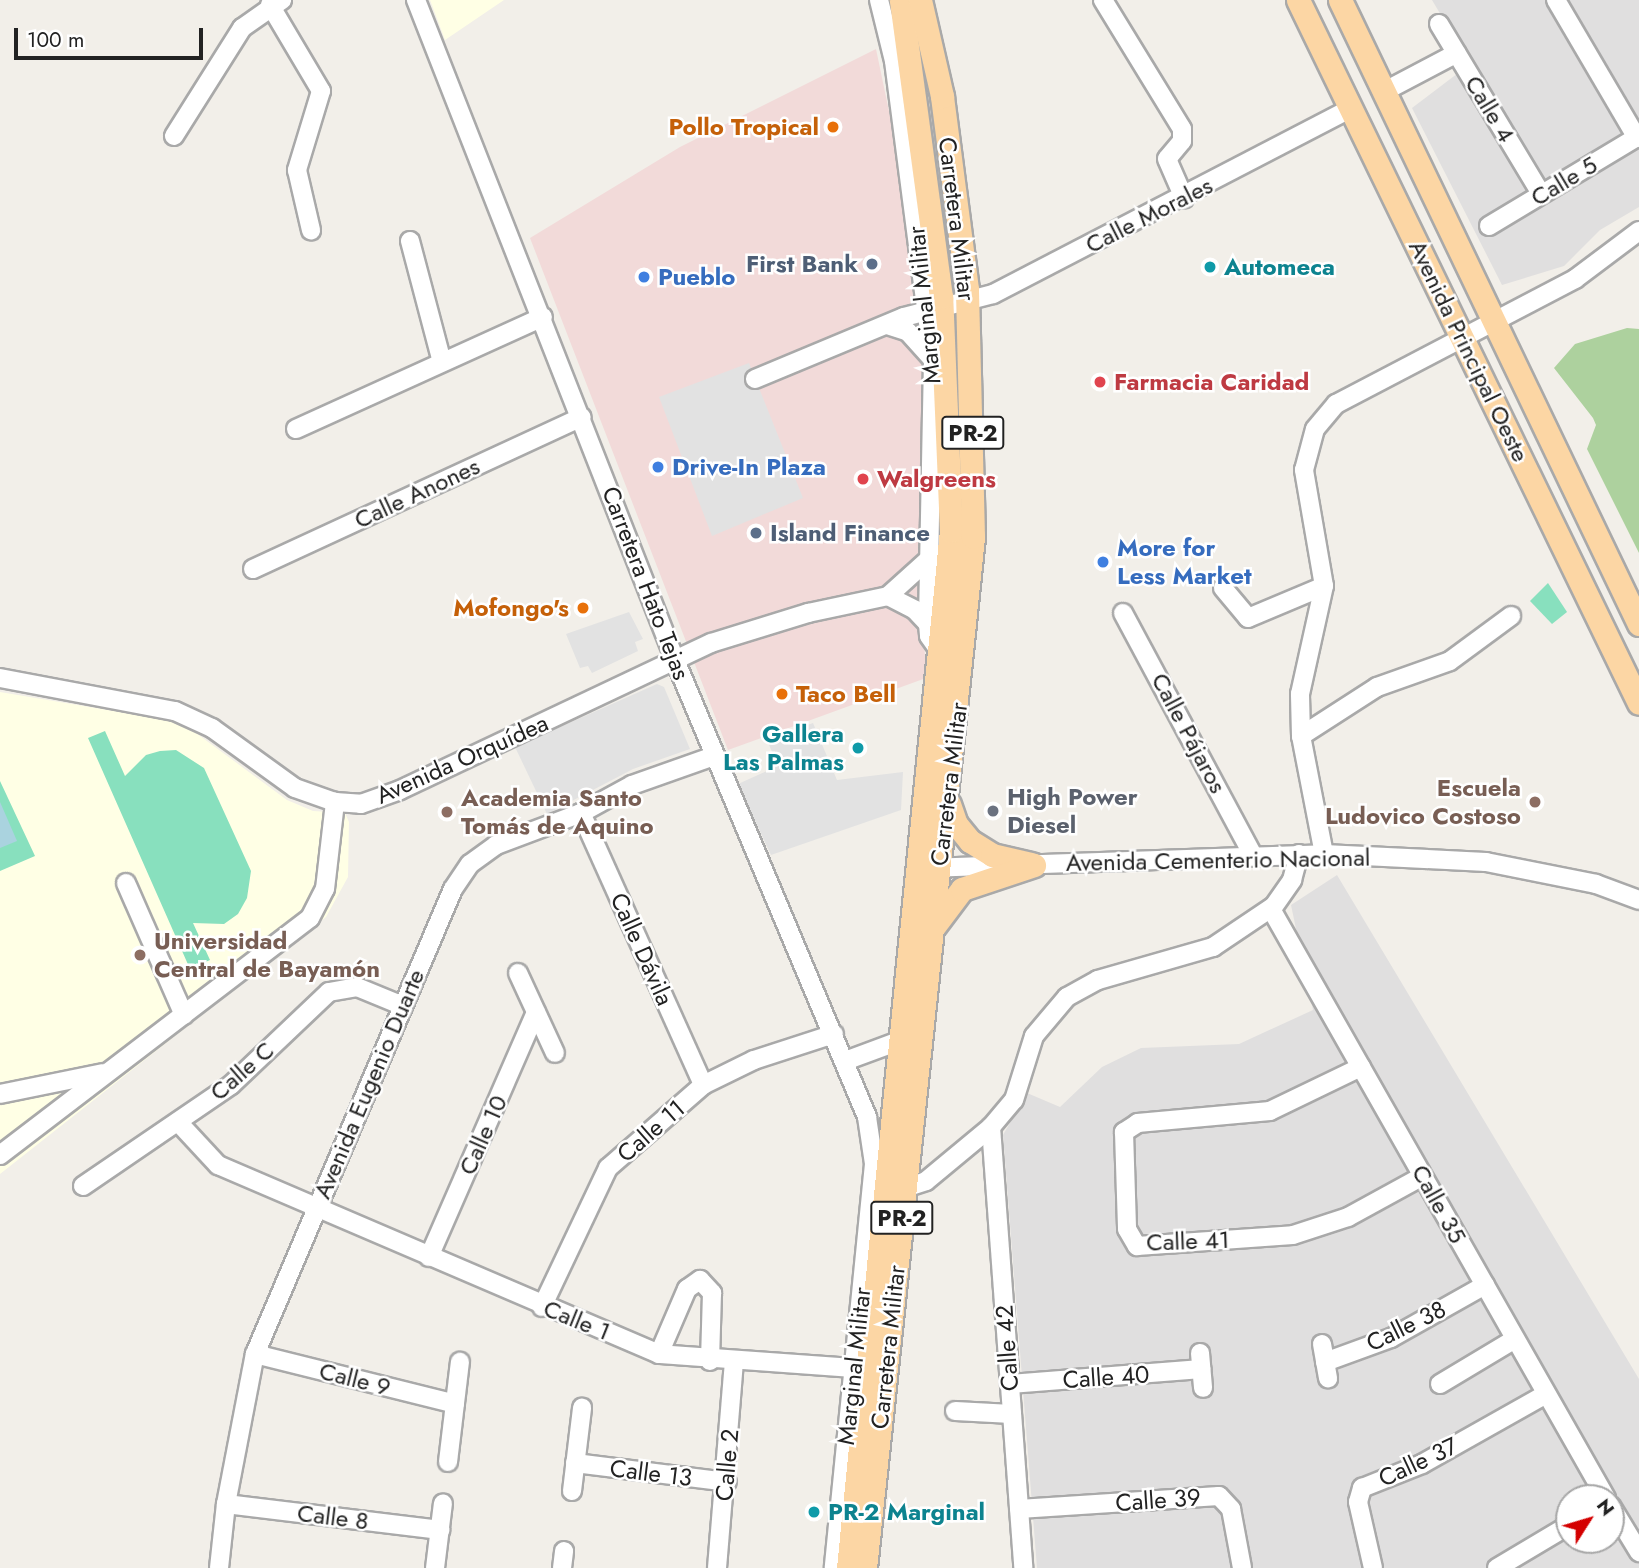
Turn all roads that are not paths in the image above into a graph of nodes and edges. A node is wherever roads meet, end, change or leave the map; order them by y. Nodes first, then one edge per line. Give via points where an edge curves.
1 (416, 0) edge
2 (879, 0) edge
3 (901, 0) edge
4 (920, 0) edge
5 (1104, 0) edge
6 (1298, 0) edge
7 (1340, 0) edge
8 (1556, 0) edge
9 (276, 3) edge
10 (1439, 24) dead end
11 (1457, 53) junction
12 (1385, 91) junction
13 (1350, 109) junction
14 (174, 136) dead end
15 (1638, 137) edge
16 (1541, 194) junction
17 (1184, 198) junction
18 (1489, 226) dead end
19 (311, 230) dead end
20 (1639, 231) edge
21 (410, 241) dead end
22 (968, 300) junction
23 (935, 309) junction
24 (543, 317) junction
25 (1494, 321) junction
26 (887, 325) junction
27 (1464, 336) junction
28 (933, 360) junction
29 (442, 362) junction
30 (755, 379) dead end
31 (582, 417) junction
32 (296, 429) dead end
33 (929, 559) junction
34 (253, 569) dead end
35 (1324, 586) junction
36 (1223, 588) dead end
37 (888, 596) junction
38 (1124, 613) dead end
39 (1511, 616) dead end
40 (1638, 620) edge
41 (928, 624) junction
42 (940, 652) junction
43 (675, 660) junction
44 (0, 678) edge
45 (1639, 703) edge
46 (1301, 736) junction
47 (714, 756) junction
48 (948, 800) junction
49 (335, 802) junction
50 (581, 813) junction
51 (1299, 854) junction
52 (1324, 854) junction
53 (1253, 855) junction
54 (1034, 865) junction
55 (929, 868) junction
56 (126, 883) dead end
57 (1639, 900) edge
58 (1271, 909) junction
59 (929, 937) junction
60 (519, 973) dead end
61 (403, 1006) junction
62 (536, 1012) junction
63 (184, 1015) junction
64 (834, 1034) junction
65 (899, 1041) junction
66 (555, 1053) dead end
67 (845, 1061) junction
68 (1362, 1066) junction
69 (108, 1072) junction
70 (703, 1085) junction
71 (0, 1094) edge
72 (178, 1122) junction
73 (991, 1127) junction
74 (0, 1155) edge
75 (874, 1164) joint
76 (1423, 1176) junction
77 (83, 1186) dead end
78 (905, 1188) junction
79 (315, 1209) junction
80 (429, 1257) junction
81 (1485, 1286) junction
82 (542, 1307) junction
83 (1516, 1339) junction
84 (255, 1354) junction
85 (659, 1354) junction
86 (710, 1361) junction
87 (1325, 1361) dead end
88 (460, 1362) dead end
89 (734, 1362) junction
90 (855, 1368) junction
91 (1010, 1384) junction
92 (1440, 1384) dead end
93 (1203, 1388) dead end
94 (1546, 1394) junction
95 (455, 1404) junction
96 (582, 1408) dead end
97 (955, 1411) dead end
98 (1012, 1414) junction
99 (448, 1462) dead end
100 (575, 1464) junction
101 (727, 1482) junction
102 (1598, 1484) edge
103 (572, 1491) dead end
104 (443, 1503) dead end
105 (226, 1504) junction
106 (1019, 1508) junction
107 (1625, 1529) edge
108 (440, 1530) junction
109 (1555, 1533) edge
110 (1639, 1552) edge
111 (219, 1568) edge
112 (435, 1568) edge
113 (717, 1568) edge
114 (834, 1568) edge
115 (848, 1568) edge
116 (865, 1568) edge
117 (1024, 1568) edge
118 (1242, 1568) edge
119 (1373, 1568) edge
120 (1497, 1568) edge

1 - 24 street, Carretera Hato Tejas
2 - 23 street, Marginal Militar via 894,61
3 - 23 main road, Carretera Militar / PR-2
4 - 22 main road, Carretera Militar / PR-2 via 942,96
5 - 17 street via 1182,129 1182,141 1167,159
6 - 13 main road, Avenida Principal Oeste
7 - 12 main road, Avenida Principal Oeste
8 - 15 street
9 - 14 street via 242,28
9 - 19 street via 321,91 297,170
10 - 11 street, Calle 4
11 - 12 street
11 - 16 street, Calle 4
12 - 25 main road, Avenida Principal Oeste
13 - 17 street, Calle Morales
13 - 27 main road, Avenida Principal Oeste
15 - 16 street, Calle 5
16 - 18 street, Calle 5
17 - 22 street, Calle Morales via 993,294
20 - 25 street via 1575,279
21 - 29 street
22 - 23 street, Calle Morales
22 - 48 main road, Carretera Militar / PR-2 via 973,537
23 - 26 street, Calle Morales
23 - 28 street, Marginal Militar
23 - 42 main road, Carretera Militar / PR-2 via 951,531
24 - 29 street
24 - 31 street, Carretera Hato Tejas
25 - 27 street
25 - 40 main road, Avenida Principal Oeste
26 - 28 street via 908,332
26 - 30 street, Calle Morales
27 - 35 street via 1336,404 1315,429 1304,470
27 - 45 main road, Avenida Principal Oeste
28 - 33 street, Marginal Militar
29 - 32 street
31 - 34 street, Calle Anones
31 - 43 street, Carretera Hato Tejas
33 - 37 street
33 - 41 street, Marginal Militar
35 - 36 street via 1248,618
35 - 46 street via 1300,694
37 - 41 street via 915,610
37 - 43 street, Avenida Orquídea via 808,613 711,643
38 - 53 street, Calle Pájaros
39 - 46 street via 1450,661 1377,687
41 - 42 street, Marginal Militar via 929,636
42 - 55 main road, Carretera Militar / PR-2
43 - 47 street, Carretera Hato Tejas
43 - 49 street, Avenida Orquídea via 400,790 361,804
44 - 49 street, Avenida Orquídea via 175,711 212,728 295,788
46 - 52 street
47 - 50 street, Avenida Eugenio Duarte via 632,785
47 - 64 street, Carretera Hato Tejas
48 - 54 main road via 956,824 970,841 992,855
48 - 55 main road, Carretera Militar / PR-2
49 - 63 street via 325,889 318,908
50 - 61 street, Avenida Eugenio Duarte via 496,845 470,864 453,889
50 - 70 street, Calle Dávila
51 - 52 street, Avenida Cementerio Nacional
51 - 53 street, Avenida Cementerio Nacional
51 - 58 street via 1292,880
52 - 57 street, Avenida Cementerio Nacional via 1486,862 1595,884
53 - 54 street, Avenida Cementerio Nacional
54 - 55 street, Avenida Cementerio Nacional
54 - 59 main road via 962,889 941,912
55 - 59 main road, Carretera Militar / PR-2
55 - 65 main road, Carretera Militar / PR-2
56 - 63 street
58 - 68 street, Calle 35
58 - 73 street via 1213,947 1098,980 1067,997 1034,1036 1014,1100
59 - 78 main road, Carretera Militar / PR-2 via 924,1028
60 - 62 street
61 - 72 street, Calle C via 356,987 329,992 231,1085
61 - 79 street, Avenida Eugenio Duarte
62 - 66 street
62 - 80 street, Calle 10
63 - 69 street
64 - 67 street, Carretera Hato Tejas
64 - 70 street, Calle 11 via 754,1059
65 - 67 street
65 - 115 main road, Carretera Militar / PR-2 via 892,1151
67 - 75 street, Carretera Hato Tejas via 867,1117
68 - 76 street, Calle 35
68 - 76 street, Calle 41 via 1270,1111 1138,1123 1124,1132 1127,1229 1137,1246 1293,1236 1348,1217
69 - 71 street
69 - 74 street
70 - 82 street, Calle 11 via 608,1168
72 - 77 street, Calle C
72 - 79 street, Calle 1 via 218,1165
73 - 78 street via 926,1181
73 - 91 street, Calle 42
75 - 90 street, Marginal Militar
76 - 81 street, Calle 35
78 - 116 main road, Carretera Militar / PR-2
79 - 80 street, Calle 1
79 - 84 street, Avenida Eugenio Duarte
80 - 82 street, Calle 1
81 - 83 street, Calle 35
81 - 87 street, Calle 38 via 1391,1338
82 - 85 street, Calle 1
83 - 92 street
83 - 94 street, Calle 35
84 - 95 street, Calle 9
84 - 105 street, Avenida Eugenio Duarte
85 - 86 street, Calle 1
85 - 86 street via 687,1289 699,1280 712,1293
86 - 89 street, Calle 1
88 - 95 street
89 - 90 street, Calle 1
89 - 101 street, Calle 2
90 - 114 street, Marginal Militar
91 - 93 street, Calle 40 via 1200,1361
91 - 98 street, Calle 42
94 - 102 street, Calle 35
94 - 119 street, Calle 37 via 1422,1464 1362,1488 1358,1502
95 - 99 street
96 - 100 street
97 - 98 street
98 - 106 street, Calle 42
100 - 101 street, Calle 13
100 - 103 street
101 - 113 street, Calle 2
104 - 108 street
105 - 108 street, Calle 8
105 - 111 street, Avenida Eugenio Duarte
106 - 117 street, Calle 42
106 - 118 street, Calle 39 via 1219,1496 1231,1509
107 - 110 street
108 - 112 street
109 - 120 street

